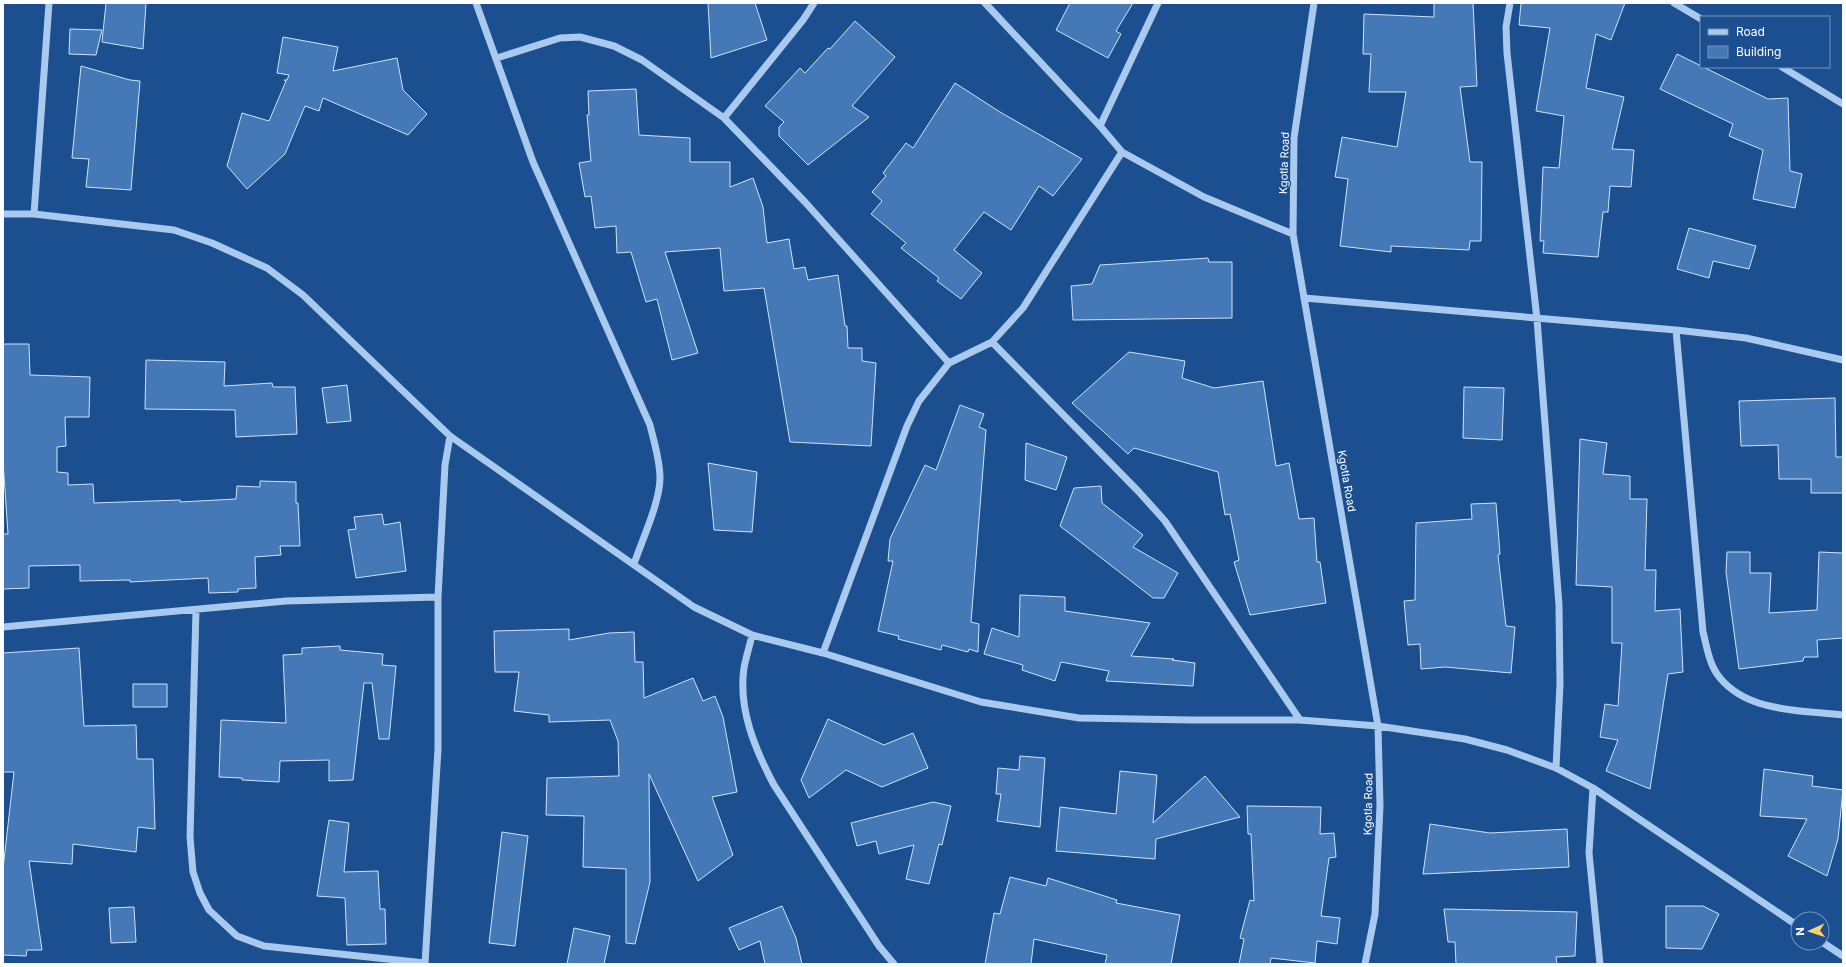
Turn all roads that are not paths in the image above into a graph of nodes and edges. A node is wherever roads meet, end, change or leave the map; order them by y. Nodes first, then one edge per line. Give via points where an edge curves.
1 (49, 3) edge
2 (476, 3) edge
3 (814, 3) edge
4 (985, 3) edge
5 (1158, 3) edge
6 (1314, 3) edge
7 (1510, 3) edge
8 (1674, 3) edge
9 (1700, 18) edge
10 (497, 58) junction
11 (1784, 68) edge
12 (1843, 104) edge
13 (724, 118) junction
14 (1100, 126) junction
15 (1122, 152) junction
16 (3, 214) edge
17 (34, 214) junction
18 (1293, 234) junction
19 (1304, 298) junction
20 (1537, 319) junction
21 (1676, 330) junction
22 (992, 342) junction
23 (1843, 360) edge
24 (949, 363) junction
25 (450, 436) junction
26 (634, 564) junction
27 (438, 597) junction
28 (196, 610) junction
29 (3, 627) edge
30 (752, 635) junction
31 (823, 653) junction
32 (1843, 715) edge
33 (1300, 720) junction
34 (1378, 726) junction
35 (1556, 768) junction
36 (1593, 788) junction
37 (1790, 921) edge
38 (1830, 947) edge
39 (1843, 956) edge
40 (425, 964) edge
41 (894, 964) edge
42 (1366, 964) edge
43 (1600, 964) edge

1 - 17 street
2 - 10 street
3 - 13 street
4 - 14 street
5 - 14 street
6 - 18 street, Kgotla Road via 1294,138
7 - 20 street via 1506,27 1507,53
8 - 9 street
10 - 13 street via 560,38 580,37 614,46 642,60
10 - 26 street via 533,162 650,425 658,456 660,478
11 - 12 street
13 - 24 street via 805,202
14 - 15 street
15 - 18 street via 1204,197
15 - 22 street via 1023,308
16 - 17 street
17 - 25 street via 174,230 212,243 267,268 303,295
18 - 19 street, Kgotla Road
19 - 20 street
19 - 34 street, Kgotla Road
20 - 21 street
20 - 35 street via 1559,605 1560,684
21 - 23 street via 1746,338
21 - 32 street via 1703,632 1709,658 1720,677 1738,694 1764,705
22 - 24 street
22 - 33 street via 1165,521
24 - 31 street via 919,401 907,426
25 - 26 street
25 - 27 street via 445,465
26 - 30 street via 694,607
27 - 28 street via 286,601
27 - 40 street via 438,749
28 - 29 street
28 - 40 street via 190,837 193,872 209,910 236,936 264,946
30 - 31 street
30 - 41 street via 744,668 744,703 750,733 761,762 879,946
31 - 33 street via 981,702 1079,718
33 - 34 street
34 - 35 street via 1465,739 1507,750
34 - 42 street, Kgotla Road via 1380,806 1376,914
35 - 36 street
36 - 37 street
36 - 43 street via 1589,854
38 - 39 street

